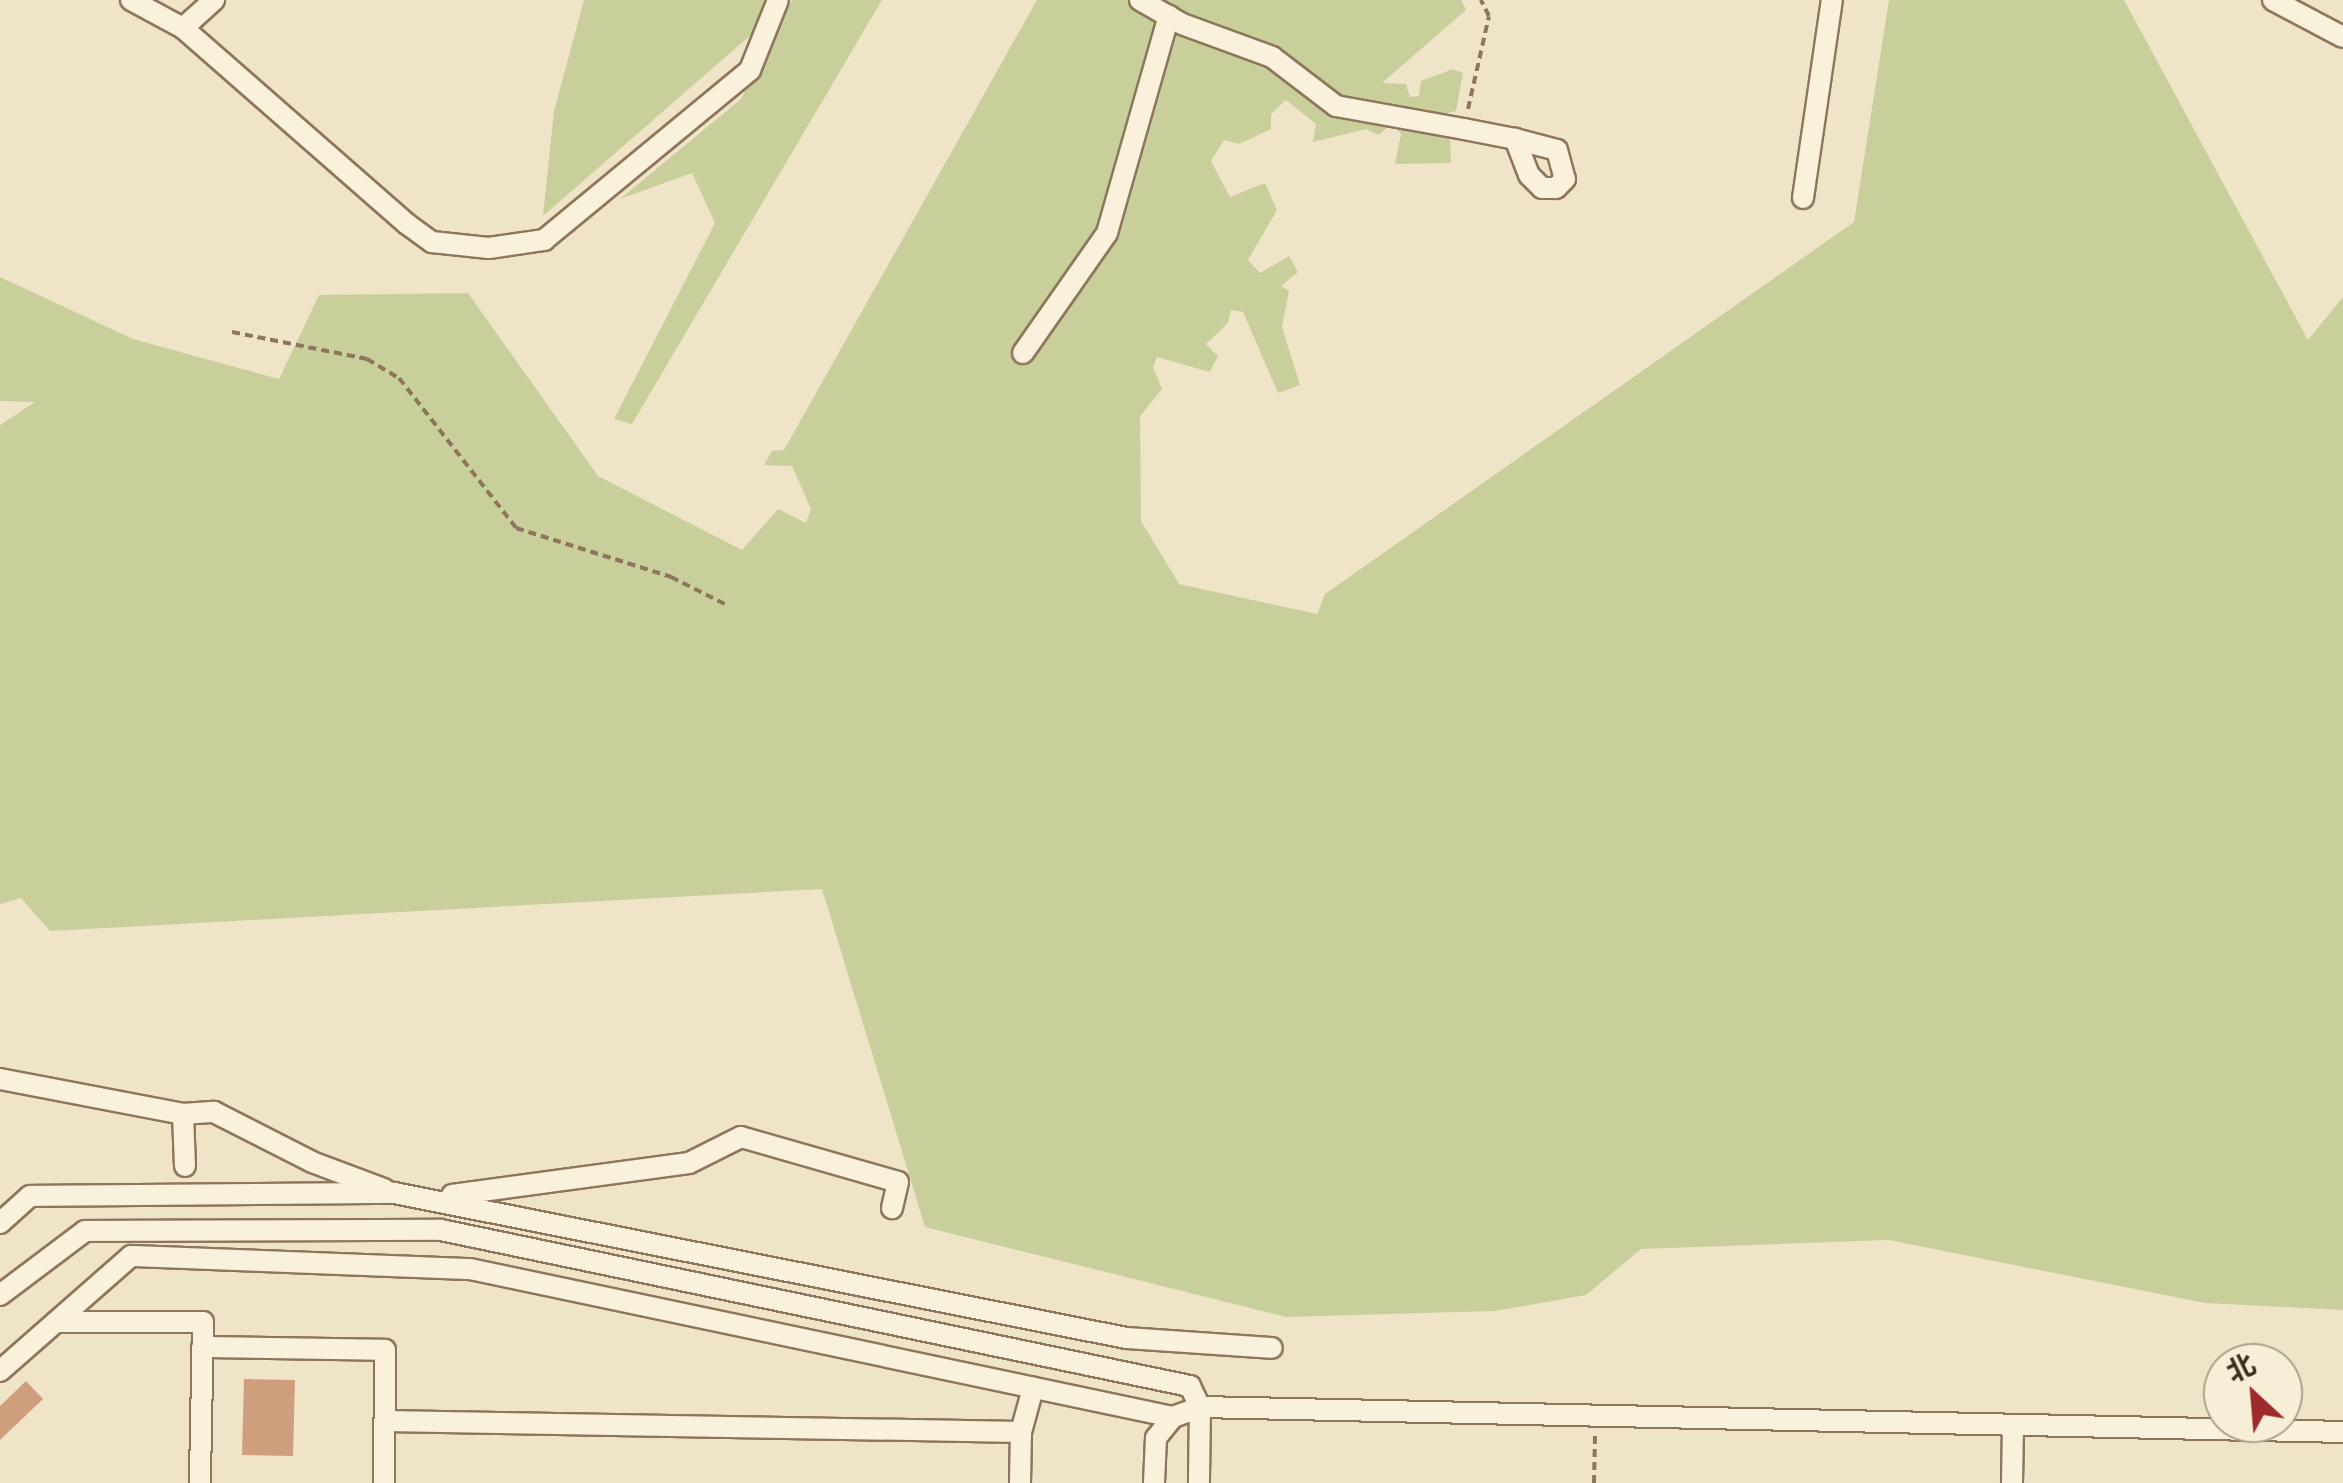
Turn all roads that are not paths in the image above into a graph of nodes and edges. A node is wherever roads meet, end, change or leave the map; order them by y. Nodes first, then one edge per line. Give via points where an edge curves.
1 (131, 0) edge
2 (214, 0) edge
3 (778, 0) edge
4 (1140, 0) edge
5 (1832, 0) edge
6 (2273, 0) edge
7 (1168, 16) junction
8 (183, 28) junction
9 (2338, 30) edge
10 (1516, 139) dead end
11 (1803, 198) dead end
12 (1023, 353) dead end
13 (0, 1079) edge
14 (183, 1114) junction
15 (185, 1166) dead end
16 (394, 1193) junction
17 (892, 1208) dead end
18 (0, 1223) edge
19 (0, 1295) edge
20 (56, 1322) junction
21 (202, 1347) junction
22 (1272, 1348) dead end
23 (0, 1371) edge
24 (1033, 1388) junction
25 (1200, 1407) junction
26 (1172, 1416) junction
27 (386, 1422) junction
28 (2013, 1425) junction
29 (1020, 1432) junction
30 (2343, 1432) edge
31 (200, 1483) edge
32 (384, 1483) edge
33 (1020, 1483) edge
34 (1154, 1483) edge
35 (1198, 1483) edge
36 (2012, 1483) edge

1 - 8 street
2 - 8 street
3 - 8 street via 750,70 544,240 488,248 432,242 407,224
4 - 7 street
5 - 11 street
6 - 9 street
7 - 10 street via 1272,57 1336,106
7 - 12 street via 1108,234
13 - 14 street
14 - 15 street
14 - 16 street via 214,1112 312,1162
16 - 17 street via 474,1196 623,1175 689,1163 741,1138 898,1182
16 - 18 street via 30,1196
16 - 22 street via 1126,1338
19 - 25 street via 85,1231 441,1230 1190,1386
20 - 21 street via 203,1322
20 - 23 street
20 - 24 street via 131,1256 470,1270
21 - 27 street via 384,1350
21 - 31 street
24 - 26 street
24 - 29 street
25 - 26 street
25 - 28 street
25 - 35 street
26 - 34 street via 1156,1438
27 - 29 street
27 - 32 street
28 - 30 street
28 - 36 street
29 - 33 street

